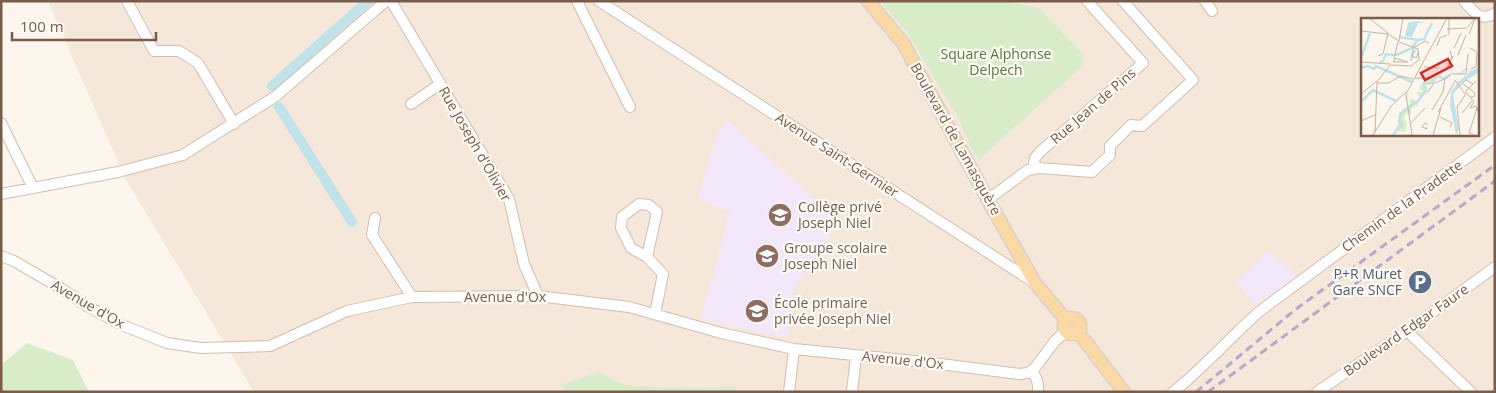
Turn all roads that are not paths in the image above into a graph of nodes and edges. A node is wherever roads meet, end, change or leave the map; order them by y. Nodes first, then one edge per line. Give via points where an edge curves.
1 (127, 1) edge
2 (386, 1) edge
3 (392, 1) edge
4 (576, 1) edge
5 (598, 1) edge
6 (868, 1) edge
7 (1087, 1) edge
8 (1123, 1) edge
9 (1205, 1) edge
10 (1464, 1) edge
11 (1212, 10) dead end
12 (1495, 13) edge
13 (440, 84) junction
14 (411, 104) dead end
15 (630, 106) dead end
16 (1, 123) edge
17 (234, 124) junction
18 (1495, 137) edge
19 (6, 143) edge
20 (1033, 169) junction
21 (33, 188) junction
22 (1, 194) edge
23 (987, 198) junction
24 (374, 218) dead end
25 (1016, 249) junction
26 (1, 256) edge
27 (647, 256) junction
28 (1007, 264) junction
29 (1495, 267) edge
30 (1036, 283) junction
31 (538, 296) junction
32 (412, 297) junction
33 (655, 314) junction
34 (1070, 328) junction
35 (1407, 331) junction
36 (794, 349) junction
37 (856, 356) junction
38 (1031, 371) junction
39 (789, 392) edge
40 (852, 392) edge
41 (1038, 392) edge
42 (1124, 392) edge
43 (1173, 392) edge
44 (1317, 392) edge
45 (1471, 392) edge

1 - 17 street via 154,50 179,51 198,63
2 - 17 street via 276,96
3 - 13 street, Rue Joseph d'Olivier
4 - 15 street
5 - 28 street, Avenue Saint-Germier
6 - 23 main road, Boulevard de Lamasquère via 903,43
7 - 20 street, Rue Jean de Pins via 1143,63 1042,151 1035,158
8 - 20 street via 1193,80 1142,126 1131,125 1110,146 1110,155 1092,172
9 - 11 street
10 - 12 street via 1479,16 1488,17
13 - 14 street
13 - 31 street, Rue Joseph d'Olivier via 509,199 524,264
16 - 19 street
17 - 21 street via 183,155 118,172
18 - 43 street, Chemin de la Pradette via 1260,311
19 - 21 street
20 - 23 street
21 - 22 street
23 - 25 main road, Boulevard de Lamasquère
24 - 32 street via 372,236
25 - 28 street via 1013,259
25 - 30 main road, Boulevard de Lamasquère
26 - 32 street, Avenue d'Ox via 122,325 167,343 201,348 270,346 347,311
27 - 27 street via 657,212 649,205 639,204 622,217 621,228 631,248
27 - 33 street via 663,274
28 - 30 street, Avenue Saint-Germier
29 - 35 street, Boulevard Edgar Faure
30 - 34 main road, Avenue Saint-Germier
31 - 32 street, Avenue d'Ox
31 - 33 street, Avenue d'Ox via 629,307
33 - 36 street, Avenue d'Ox
34 - 38 street via 1054,341
34 - 42 main road, Avenue Saint-Germier
35 - 44 street, Boulevard Edgar Faure
35 - 45 street
36 - 37 street, Avenue d'Ox
36 - 39 street
37 - 38 street, Avenue d'Ox via 1019,374
37 - 40 street
38 - 41 street via 1037,379

